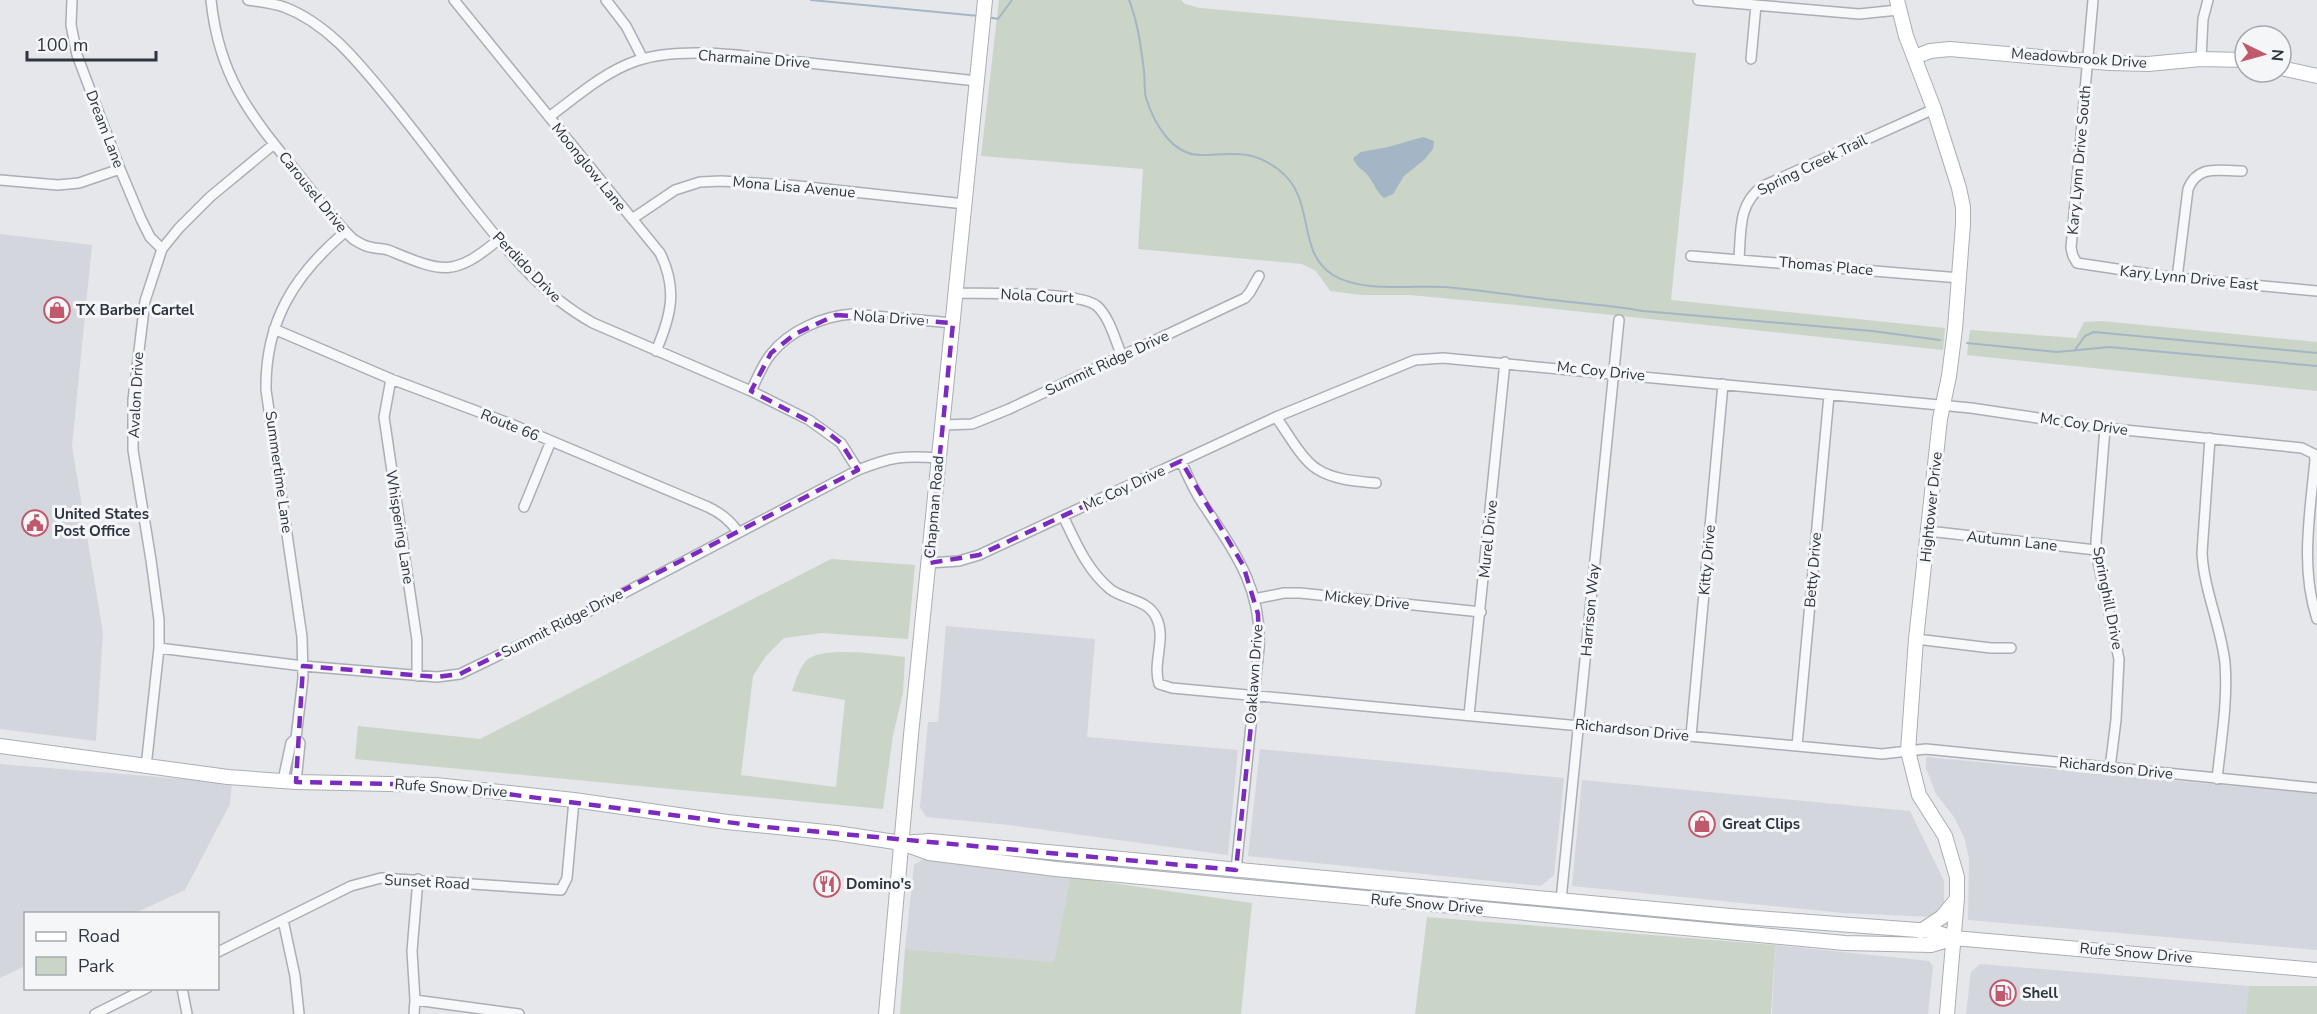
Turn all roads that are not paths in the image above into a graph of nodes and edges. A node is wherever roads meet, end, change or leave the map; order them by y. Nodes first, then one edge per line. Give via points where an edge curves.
1 (72, 0) edge
2 (211, 0) edge
3 (248, 0) edge
4 (454, 0) edge
5 (606, 0) edge
6 (985, 0) edge
7 (1698, 0) edge
8 (2093, 0) edge
9 (2208, 0) edge
10 (1756, 5) junction
11 (1898, 5) edge
12 (1915, 57) junction
13 (2201, 58) junction
14 (643, 59) junction
15 (1752, 59) dead end
16 (2233, 59) edge
17 (2088, 61) junction
18 (2293, 71) edge
19 (2317, 76) edge
20 (977, 81) junction
21 (1934, 109) junction
22 (549, 117) junction
23 (274, 144) junction
24 (120, 169) junction
25 (2242, 171) dead end
26 (0, 180) edge
27 (965, 204) junction
28 (632, 219) junction
29 (345, 232) junction
30 (498, 240) junction
31 (2071, 248) joint
32 (162, 249) junction
33 (1691, 256) dead end
34 (1739, 259) junction
35 (1259, 276) dead end
36 (1960, 278) junction
37 (2177, 278) junction
38 (2317, 291) edge
39 (956, 292) junction
40 (1618, 320) dead end
41 (953, 323) junction
42 (274, 328) junction
43 (656, 351) junction
44 (1122, 356) junction
45 (1505, 362) junction
46 (1613, 373) junction
47 (390, 379) junction
48 (1723, 384) junction
49 (751, 392) junction
50 (1829, 395) junction
51 (1943, 405) junction
52 (1276, 417) junction
53 (942, 425) junction
54 (2105, 428) junction
55 (2210, 438) junction
56 (551, 441) junction
57 (939, 458) junction
58 (1181, 461) junction
59 (858, 470) junction
60 (1376, 483) dead end
61 (524, 507) dead end
62 (1063, 516) junction
63 (1928, 531) junction
64 (738, 532) junction
65 (2096, 550) junction
66 (930, 562) junction
67 (1254, 599) junction
68 (1481, 612) junction
69 (2317, 619) edge
70 (1916, 639) junction
71 (159, 648) junction
72 (2012, 648) dead end
73 (303, 666) junction
74 (417, 676) junction
75 (1254, 695) junction
76 (1470, 715) junction
77 (1580, 724) junction
78 (1691, 736) junction
79 (0, 746) edge
80 (1797, 746) junction
81 (1908, 751) junction
82 (146, 767) junction
83 (2110, 768) junction
84 (2217, 779) junction
85 (290, 781) junction
86 (2317, 788) edge
87 (574, 800) junction
88 (902, 843) junction
89 (1236, 870) junction
90 (418, 879) junction
91 (1957, 898) junction
92 (1561, 900) junction
93 (283, 920) junction
94 (1921, 931) junction
95 (1954, 938) junction
96 (219, 952) edge
97 (2317, 970) edge
98 (143, 990) edge
99 (182, 990) edge
100 (415, 1000) junction
101 (95, 1014) edge
102 (188, 1014) edge
103 (299, 1014) edge
104 (414, 1014) edge
105 (519, 1014) edge
106 (886, 1014) edge
107 (1947, 1014) edge

1 - 24 street, Dream Lane via 71,25 78,55
2 - 23 street, Carousel Drive via 216,39 231,80
3 - 30 street, Perdido Drive via 284,7 335,40 361,65
4 - 22 street, Moonglow Lane
5 - 14 street via 626,26
6 - 20 main road, Chapman Road
7 - 10 street
8 - 17 street, Kary Lynn Drive South
9 - 13 street
10 - 11 street via 1859,14
10 - 15 street
11 - 12 main road, Hightower Drive
12 - 17 main road, Meadowbrook Drive via 1950,49
12 - 21 main road, Hightower Drive
13 - 16 main road, Meadowbrook Drive
13 - 17 main road, Meadowbrook Drive via 2148,64
14 - 20 street, Charmaine Drive via 666,54 711,54
14 - 22 street, Charmaine Drive via 611,72
17 - 31 street, Kary Lynn Drive South
18 - 19 main road
20 - 27 main road, Chapman Road
21 - 34 street, Spring Creek Trail via 1754,192 1745,205
21 - 36 main road, Hightower Drive via 1963,207
22 - 28 street, Moonglow Lane
23 - 29 street, Carousel Drive
23 - 32 street, Avalon Drive via 210,197
24 - 26 street via 79,183 58,185
24 - 32 street, Dream Lane via 150,237
25 - 37 street via 2208,171 2192,178
27 - 28 street, Mona Lisa Avenue via 721,181 700,182 675,190
27 - 39 main road, Chapman Road
28 - 43 street, Moonglow Lane via 660,253 670,279 668,323
29 - 30 street, Carousel Drive via 369,247 443,268 466,263
29 - 42 street, Summertime Lane via 321,252 289,294
30 - 43 street, Perdido Drive via 547,292 570,310
31 - 37 street, Kary Lynn Drive East via 2082,265
32 - 71 street, Avalon Drive via 145,302 133,424 133,450 159,620
33 - 34 street, Thomas Place
34 - 36 street, Thomas Place
35 - 44 street, Summit Ridge Drive via 1245,298
36 - 51 main road, Hightower Drive
37 - 38 street, Kary Lynn Drive East
39 - 41 main road, Chapman Road
39 - 44 street, Nola Court via 1058,296 1090,302 1106,320
40 - 46 street, Harrison Way
41 - 49 street, Nola Drive via 836,315 795,334 771,353
41 - 53 main road, Chapman Road
42 - 47 street, Route 66
42 - 73 street, Summertime Lane via 267,355 266,390
43 - 49 street, Perdido Drive
44 - 53 street, Summit Ridge Drive via 972,424
45 - 46 street, Mc Coy Drive
45 - 52 street, Mc Coy Drive via 1415,360
45 - 68 street, Murel Drive
46 - 48 street, Mc Coy Drive
46 - 77 street, Harrison Way
47 - 56 street, Route 66
47 - 74 street, Whispering Lane via 384,417 417,640
48 - 50 street, Mc Coy Drive
48 - 78 street, Kitty Drive
49 - 59 street, Perdido Drive via 822,428 840,443
50 - 51 street, Mc Coy Drive
50 - 80 street, Betty Drive
51 - 54 street, Mc Coy Drive
51 - 63 main road, Hightower Drive
52 - 58 street, Mc Coy Drive
52 - 60 street via 1317,469 1342,479
53 - 57 main road, Chapman Road
54 - 55 street, Mc Coy Drive
54 - 65 street, Springhill Drive
55 - 69 street, Mc Coy Drive via 2311,452 2315,460 2307,573
55 - 84 street via 2203,570 2225,660 2226,686
56 - 61 street
56 - 64 street, Route 66 via 714,510
57 - 59 street, Summit Ridge Drive via 891,458
57 - 66 main road, Chapman Road
58 - 62 street, Mc Coy Drive
58 - 67 street, Oaklawn Drive via 1204,506 1243,565
59 - 64 street, Summit Ridge Drive
62 - 66 street, Mc Coy Drive via 979,555 959,561
62 - 75 street, Richardson Drive via 1096,577 1119,595 1151,609 1157,617 1160,629 1155,673 1159,684
63 - 65 street, Autumn Lane
63 - 70 main road, Hightower Drive
64 - 74 street, Summit Ridge Drive via 460,674
65 - 83 street, Springhill Drive via 2119,660
66 - 88 main road, Chapman Road
67 - 68 street, Mickey Drive via 1300,593
67 - 75 street, Oaklawn Drive via 1260,629
68 - 76 street, Murel Drive
70 - 72 street
70 - 81 main road, Hightower Drive
71 - 73 street, Summit Ridge Drive
71 - 82 street, Avalon Drive
73 - 74 street, Summit Ridge Drive
73 - 85 street, Summertime Lane via 296,738 291,743
75 - 76 street, Richardson Drive
75 - 89 street, Oaklawn Drive
76 - 77 street, Richardson Drive
77 - 78 street, Richardson Drive
77 - 92 street, Harrison Way
78 - 80 street, Richardson Drive
79 - 82 main road, Rufe Snow Drive
80 - 81 street, Richardson Drive via 1882,754
81 - 83 street, Richardson Drive via 1926,749
81 - 91 main road, Hightower Drive via 1919,795 1945,836 1957,877
82 - 85 main road, Rufe Snow Drive
83 - 84 street, Richardson Drive
84 - 86 street, Richardson Drive
85 - 87 main road, Rufe Snow Drive via 436,785
87 - 88 main road, Rufe Snow Drive
87 - 90 street, Sunset Road via 567,878 561,890
88 - 89 main road, Rufe Snow Drive via 930,841
88 - 95 main road, Rufe Snow Drive via 928,853 1056,869 1845,943 1931,945
88 - 106 main road, Chapman Road
89 - 92 main road, Rufe Snow Drive
90 - 93 street, Sunset Road via 381,878 351,886
90 - 100 street via 412,951
91 - 94 main road via 1942,917
91 - 95 main road, Hightower Drive
92 - 94 main road, Rufe Snow Drive
93 - 96 street, Sunset Road
93 - 103 street
94 - 95 main road, Rufe Snow Drive
95 - 97 main road, Rufe Snow Drive
95 - 107 main road, Hightower Drive
98 - 101 street
99 - 102 street
100 - 104 street
100 - 105 street

